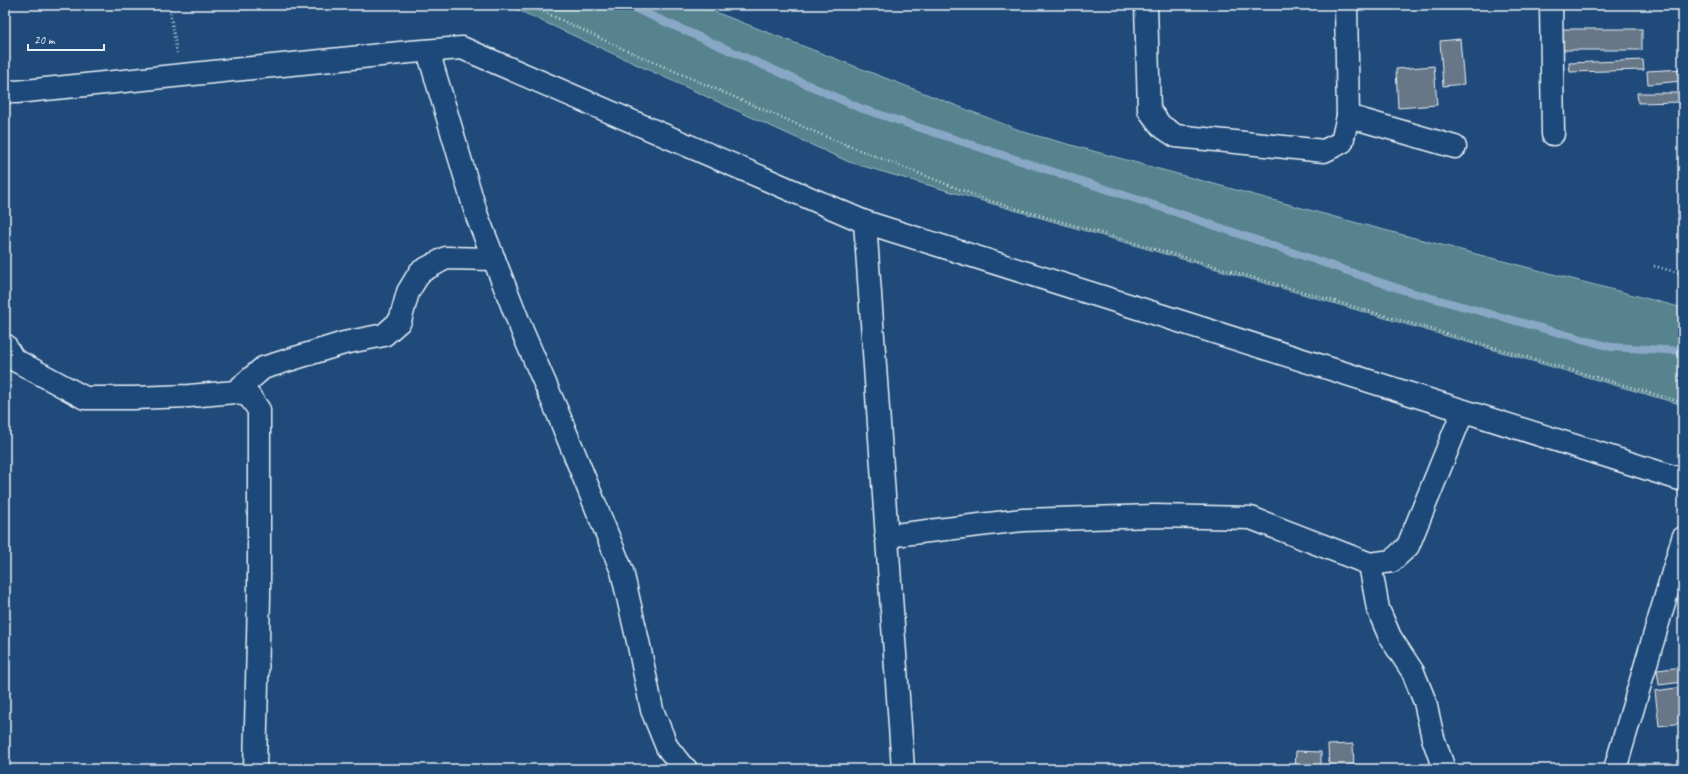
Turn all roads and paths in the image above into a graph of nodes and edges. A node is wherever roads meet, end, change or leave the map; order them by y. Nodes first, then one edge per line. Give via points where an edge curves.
1 (169, 5) edge
2 (529, 5) edge
3 (1146, 5) edge
4 (1346, 5) edge
5 (1551, 5) edge
6 (428, 51) junction
7 (180, 75) junction
8 (5, 91) edge
9 (1348, 116) junction
10 (1553, 134) dead end
11 (1455, 147) dead end
12 (865, 222) junction
13 (494, 259) junction
14 (1654, 266) dead end
15 (1683, 274) edge
16 (8, 354) edge
17 (236, 392) junction
18 (1678, 401) dead end
19 (1463, 410) junction
20 (1683, 480) edge
21 (886, 536) junction
22 (1683, 538) edge
23 (1370, 564) junction
24 (256, 769) edge
25 (686, 769) edge
26 (903, 769) edge
27 (1444, 769) edge
28 (1615, 769) edge

1 - 7 path
2 - 18 path via 621,48 829,138 987,200
3 - 9 street via 1149,110 1161,126 1176,136 1324,151 1342,142
4 - 9 street
5 - 10 street
6 - 7 street
6 - 12 street via 462,48
6 - 13 street via 477,216
7 - 8 street
9 - 11 street
12 - 19 street
12 - 21 street
13 - 17 street via 446,258 420,272 408,292 400,321 384,335 344,343 263,368
13 - 25 street via 622,571 652,710 667,747
14 - 15 path
16 - 17 street via 85,398 190,396
17 - 24 street via 249,396 259,410
19 - 20 street
19 - 23 street via 1408,546 1392,560
21 - 23 street via 1023,520 1154,516 1251,518
21 - 26 street
22 - 28 street
23 - 27 street via 1378,609 1425,702 1433,738

